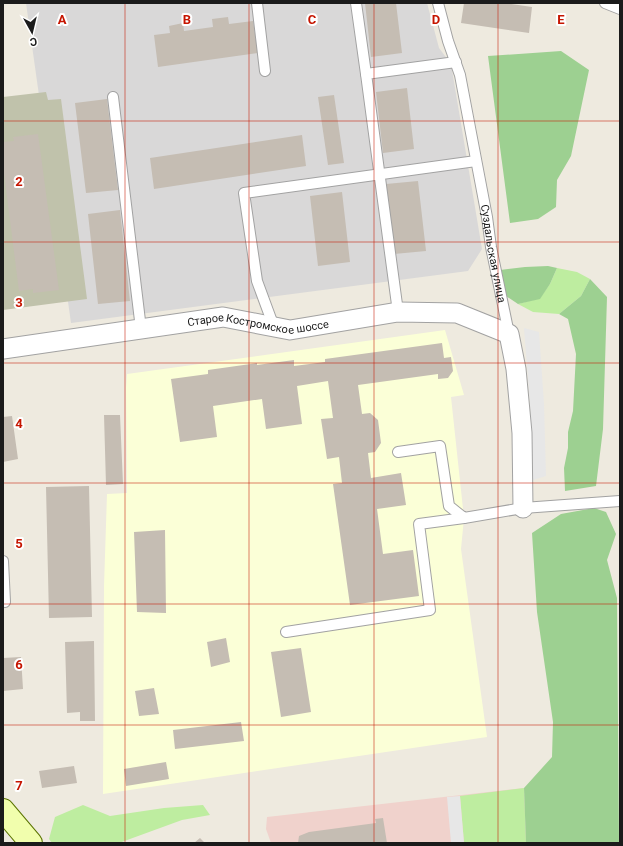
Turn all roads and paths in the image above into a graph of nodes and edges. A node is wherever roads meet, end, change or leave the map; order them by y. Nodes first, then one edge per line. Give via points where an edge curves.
1 (257, 3) edge
2 (356, 3) edge
3 (438, 3) edge
4 (605, 3) edge
5 (620, 9) edge
6 (456, 62) junction
7 (266, 71) dead end
8 (366, 74) junction
9 (113, 97) dead end
10 (476, 161) junction
11 (379, 174) junction
12 (398, 312) junction
13 (274, 327) junction
14 (141, 329) junction
15 (509, 334) junction
16 (3, 349) edge
17 (398, 452) dead end
18 (620, 502) edge
19 (523, 508) junction
20 (464, 518) junction
21 (3, 561) edge
22 (5, 602) dead end
23 (286, 632) dead end
24 (3, 810) edge
25 (31, 843) edge

1 - 7 lane
2 - 8 lane
3 - 6 lane, Суздальская улица
4 - 5 lane
6 - 8 lane
6 - 10 lane, Суздальская улица
8 - 11 lane
9 - 14 lane
10 - 11 lane
10 - 15 lane, Суздальская улица
11 - 12 lane
11 - 13 lane via 244,193 257,281
12 - 13 street, Старое Костромское шоссе via 290,330
12 - 15 street, Старое Костромское шоссе via 457,313
13 - 14 street, Старое Костромское шоссе via 223,317
14 - 16 street, Старое Костромское шоссе
15 - 19 street, Суздальская улица via 516,369 522,433
17 - 20 lane via 440,446 448,506
18 - 19 lane
19 - 20 lane
20 - 23 lane via 419,524 430,610
21 - 22 lane
24 - 25 street

